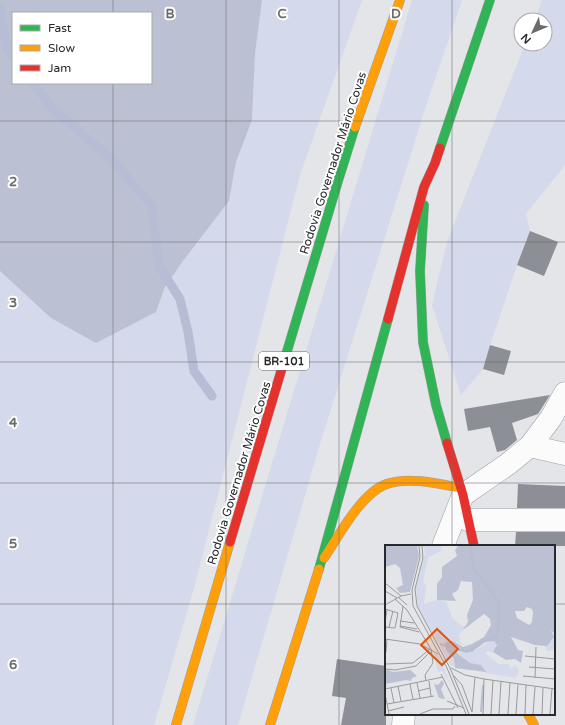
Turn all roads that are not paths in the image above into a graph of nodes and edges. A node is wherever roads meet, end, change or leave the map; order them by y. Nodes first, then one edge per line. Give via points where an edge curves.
1 (400, 0) edge
2 (490, 0) edge
3 (424, 187) junction
4 (565, 393) edge
5 (530, 446) junction
6 (565, 454) edge
7 (462, 492) junction
8 (468, 520) junction
9 (565, 520) edge
10 (443, 545) edge
11 (474, 545) edge
12 (322, 562) junction
13 (404, 715) edge
14 (529, 715) edge
15 (176, 725) edge
16 (270, 725) edge
17 (403, 725) edge
18 (534, 725) edge

1 - 15 main road, Rodovia Governador Mário Covas / BR-101 via 338,181
2 - 3 main road via 435,163
3 - 7 main road via 420,271 423,342 436,405
3 - 12 main road
4 - 5 street via 551,418
5 - 6 street
5 - 7 street via 508,464
7 - 8 main road
7 - 10 street
7 - 12 main road via 411,482 388,483 382,486 359,505
8 - 9 street
8 - 11 main road
12 - 16 main road
13 - 17 street
14 - 18 main road

